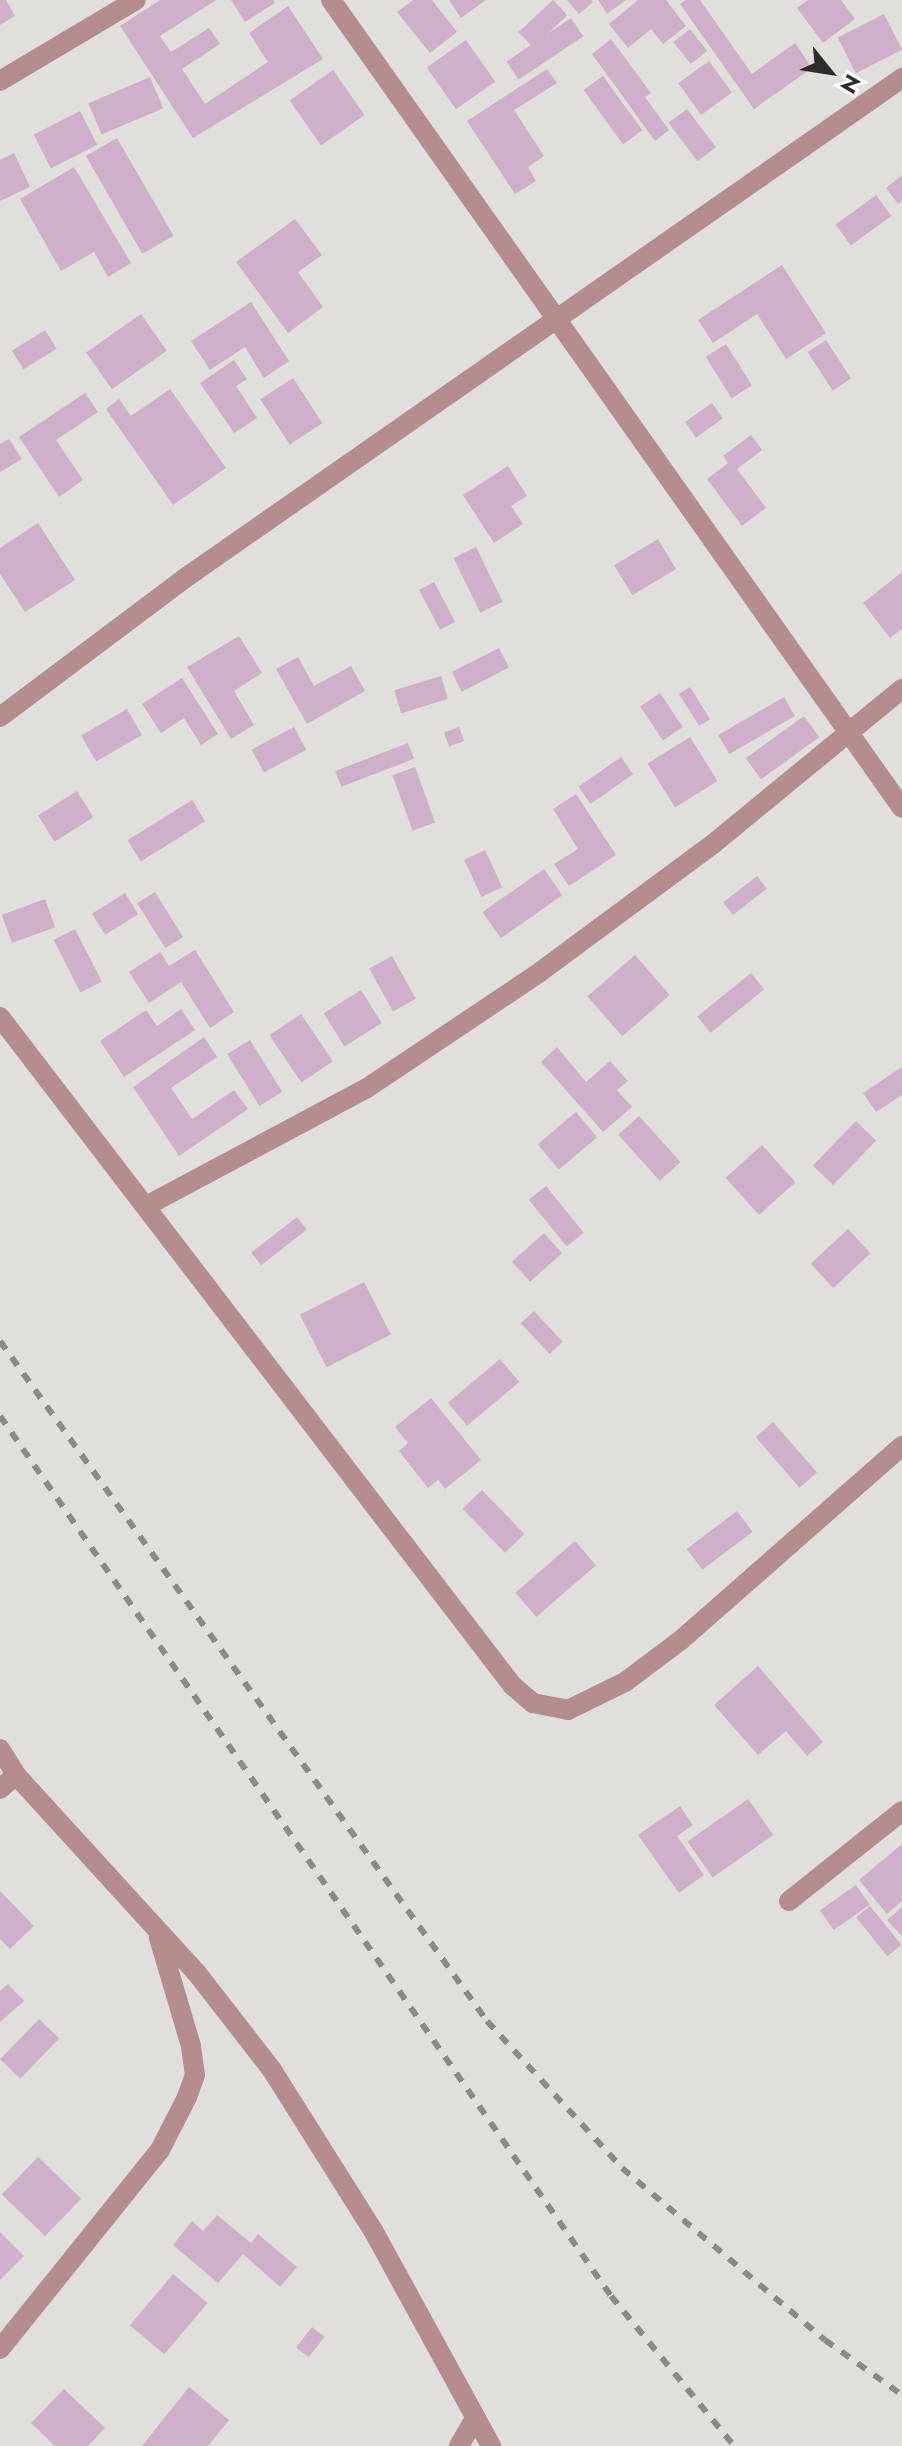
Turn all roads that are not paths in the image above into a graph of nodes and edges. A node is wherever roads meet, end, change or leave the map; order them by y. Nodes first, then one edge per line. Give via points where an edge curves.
1 (136, 0) edge
2 (331, 0) edge
3 (902, 78) edge
4 (0, 81) edge
5 (555, 319) junction
6 (902, 689) edge
7 (0, 717) edge
8 (845, 733) junction
9 (902, 808) edge
10 (0, 1017) edge
11 (148, 1205) junction
12 (902, 1446) edge
13 (0, 1749) edge
14 (16, 1775) junction
15 (0, 1789) edge
16 (902, 1811) edge
17 (789, 1901) dead end
18 (157, 1934) junction
19 (0, 2349) edge
20 (474, 2420) junction
21 (459, 2446) edge
22 (491, 2446) edge

1 - 4 street
2 - 5 street
3 - 5 street
5 - 7 street via 188,576
5 - 8 street
6 - 8 street
8 - 9 street
8 - 11 street via 713,844 540,972 367,1088
10 - 11 street
11 - 12 street via 512,1685 554,1711 597,1700 681,1640
13 - 14 street
14 - 15 street
14 - 18 street
16 - 17 street
18 - 19 street via 191,2046 191,2086 160,2150
18 - 20 street via 204,1982 272,2070 374,2232
20 - 21 street
20 - 22 street

